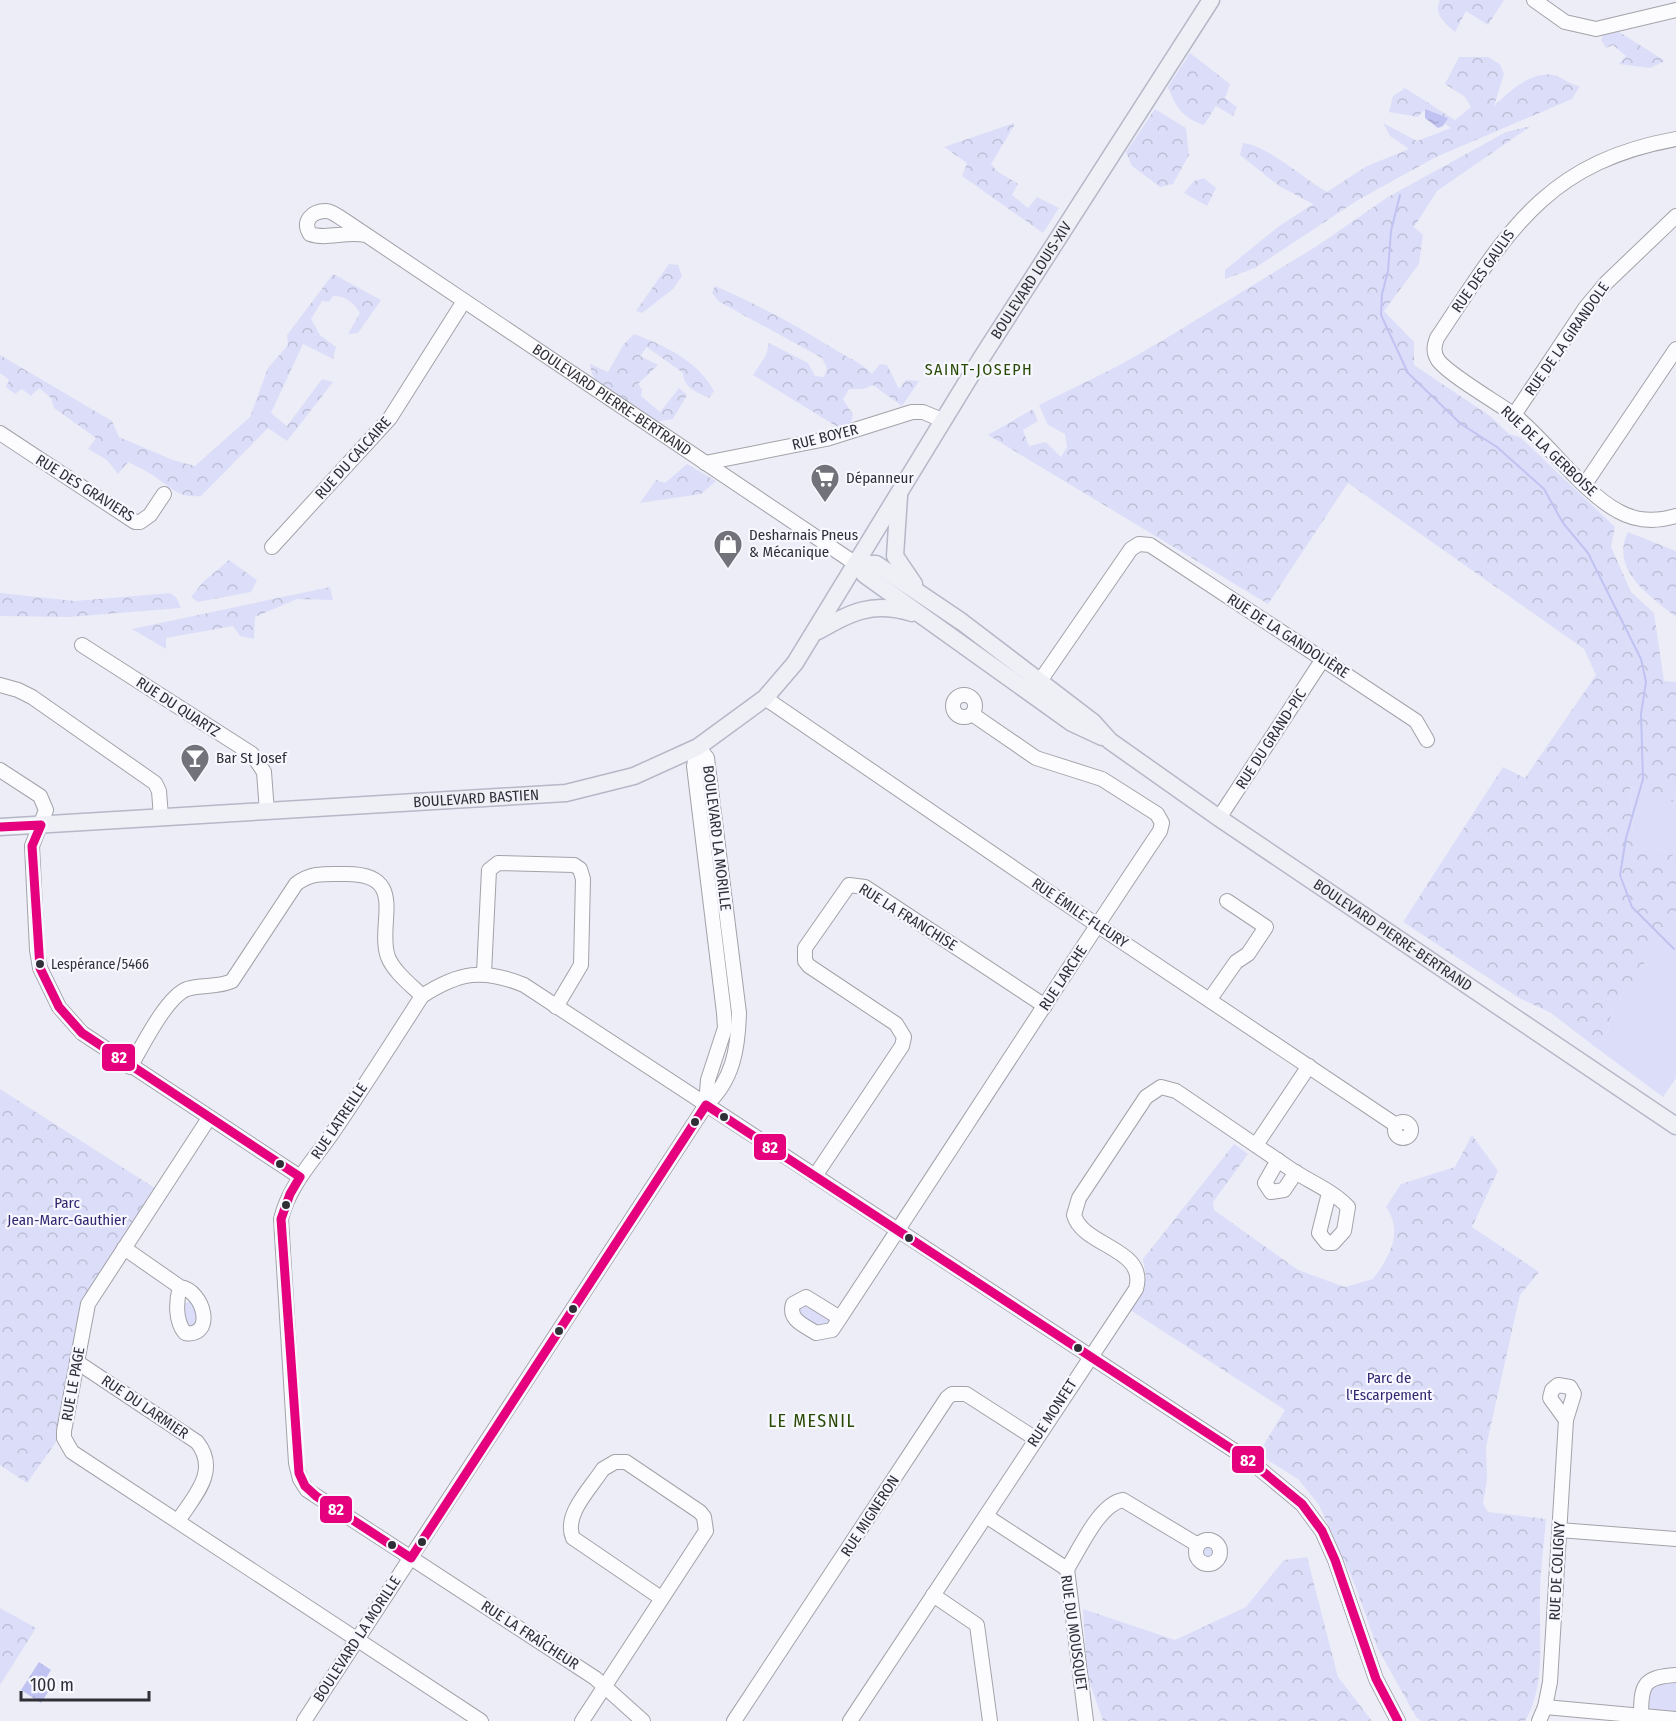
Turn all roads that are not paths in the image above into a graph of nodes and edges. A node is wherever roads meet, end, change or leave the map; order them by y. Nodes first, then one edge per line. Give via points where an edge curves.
1 (1211, 0) edge
2 (1534, 0) edge
3 (1646, 0) edge
4 (1676, 10) edge
5 (1648, 15) junction
6 (1676, 140) edge
7 (1676, 216) edge
8 (365, 235) dead end
9 (464, 301) junction
10 (1676, 349) edge
11 (1435, 354) joint
12 (1514, 415) junction
13 (942, 420) junction
14 (0, 433) edge
15 (705, 463) junction
16 (1585, 484) junction
17 (899, 492) junction
18 (164, 494) dead end
19 (1676, 516) edge
20 (272, 547) dead end
21 (856, 564) junction
22 (926, 598) junction
23 (924, 617) junction
24 (816, 633) junction
25 (82, 645) dead end
26 (1323, 659) junction
27 (1040, 681) junction
28 (0, 686) edge
29 (765, 698) junction
30 (972, 714) dead end
31 (1427, 740) dead end
32 (1110, 741) junction
33 (698, 747) junction
34 (0, 770) edge
35 (267, 812) junction
36 (161, 817) junction
37 (1219, 818) junction
38 (41, 825) junction
39 (0, 827) edge
40 (1227, 901) dead end
41 (1097, 925) junction
42 (484, 973) junction
43 (422, 996) junction
44 (1210, 999) junction
45 (1045, 1006) junction
46 (556, 1007) junction
47 (1309, 1066) junction
48 (130, 1067) junction
49 (706, 1105) junction
50 (209, 1118) junction
51 (1396, 1125) dead end
52 (1676, 1126) edge
53 (1256, 1145) junction
54 (1278, 1160) junction
55 (1296, 1172) junction
56 (815, 1176) junction
57 (300, 1177) junction
58 (1329, 1193) dead end
59 (898, 1230) junction
60 (124, 1248) junction
61 (180, 1287) dead end
62 (840, 1318) dead end
63 (1089, 1356) junction
64 (77, 1362) junction
65 (1566, 1420) dead end
66 (1036, 1439) junction
67 (986, 1516) junction
68 (178, 1521) junction
69 (1559, 1530) junction
70 (1676, 1539) edge
71 (1198, 1545) dead end
72 (411, 1558) junction
73 (1067, 1569) junction
74 (933, 1595) junction
75 (661, 1598) junction
76 (356, 1640) junction
77 (1676, 1675) edge
78 (605, 1685) junction
79 (1545, 1707) junction
80 (1641, 1716) junction
81 (1676, 1719) edge
82 (304, 1721) edge
83 (481, 1721) edge
84 (582, 1721) edge
85 (643, 1721) edge
86 (734, 1721) edge
87 (850, 1721) edge
88 (990, 1721) edge
89 (1086, 1721) edge
90 (1398, 1721) edge
91 (1539, 1721) edge

1 - 13 main road, BOULEVARD LOUIS-XIV
2 - 5 street via 1565,22 1583,28 1596,29
3 - 5 street
4 - 5 street
6 - 11 street, RUE DES GAULIS via 1630,150 1599,162 1544,197 1505,237 1437,338
7 - 12 street, RUE DE LA GIRANDOLE via 1599,291
8 - 9 street, BOULEVARD PIERRE-BERTRAND
9 - 15 street, BOULEVARD PIERRE-BERTRAND
9 - 20 street, RUE DU CALCAIRE via 390,418
10 - 16 street
11 - 12 street, RUE DE LA GERBOISE via 1439,362
12 - 16 street, RUE DE LA GERBOISE
13 - 15 street, RUE BOYER via 912,412 826,439
13 - 17 main road, BOULEVARD LOUIS-XIV
14 - 18 street, RUE DES GRAVIERS via 135,522 150,515
15 - 21 street, BOULEVARD PIERRE-BERTRAND
16 - 19 street, RUE DE LA GERBOISE via 1606,504 1631,517 1659,520
17 - 21 main road, BOULEVARD LOUIS-XIV
17 - 22 main road via 896,556 904,573
21 - 22 main road, BOULEVARD PIERRE-BERTRAND via 876,564
21 - 23 main road, BOULEVARD PIERRE-BERTRAND via 865,575
21 - 24 main road, BOULEVARD BASTIEN
22 - 27 main road, BOULEVARD PIERRE-BERTRAND
23 - 24 main road via 894,608 861,609
23 - 32 main road, BOULEVARD PIERRE-BERTRAND via 1072,723
24 - 29 main road, BOULEVARD BASTIEN
25 - 35 street, RUE DU QUARTZ via 252,754 264,772
26 - 27 street, RUE DE LA GANDOLIÈRE via 1150,545 1140,543 1131,549
26 - 31 street, RUE DE LA GANDOLIÈRE via 1416,721
26 - 37 street, RUE DU GRAND-PIC
27 - 32 main road, BOULEVARD PIERRE-BERTRAND via 1093,722
28 - 36 street via 32,697 155,783
29 - 33 main road, BOULEVARD BASTIEN
29 - 41 street, RUE ÉMILE-FLEURY
30 - 41 street, RUE LARCHE via 1036,758 1102,779 1157,814 1162,823 1160,831
32 - 37 main road, BOULEVARD PIERRE-BERTRAND
33 - 35 main road, BOULEVARD BASTIEN via 634,776 566,794
33 - 49 street, BOULEVARD LA MORILLE via 694,766 725,1028 708,1080
34 - 38 street via 43,801 46,810
35 - 36 main road, BOULEVARD BASTIEN
36 - 38 main road, BOULEVARD BASTIEN
37 - 52 main road, BOULEVARD PIERRE-BERTRAND
38 - 39 main road, BOULEVARD BASTIEN
38 - 48 street via 32,846 40,968 59,1007 82,1033
40 - 44 street via 1266,927
41 - 44 street, RUE ÉMILE-FLEURY
41 - 45 street, RUE LARCHE
42 - 43 street, RUE LATREILLE via 442,983
42 - 46 street via 524,985
42 - 46 street via 489,870 498,863 574,865 584,879 581,965
43 - 48 street via 387,956 387,902 381,887 357,874 313,874 296,884 232,981 184,990 173,998
43 - 57 street, RUE LATREILLE
44 - 47 street, RUE ÉMILE-FLEURY
45 - 56 street, RUE LA FRANCHISE via 865,887 849,885 805,948 805,961 896,1024 904,1037 902,1046
45 - 59 street, RUE LARCHE
46 - 49 street
47 - 51 street, RUE ÉMILE-FLEURY
47 - 53 street
48 - 50 street
49 - 56 street
49 - 72 street, BOULEVARD LA MORILLE
50 - 57 street
50 - 60 street, RUE LE PAGE
53 - 54 street
53 - 63 street, RUE MONFET via 1176,1091 1161,1087 1146,1097 1075,1208 1076,1223 1082,1230 1131,1263 1138,1279 1136,1289
54 - 55 street
54 - 55 street via 1266,1177 1271,1192 1284,1190
55 - 58 street
56 - 59 street
57 - 72 street, RUE LATREILLE via 281,1219 300,1479 307,1490
59 - 62 street, RUE LARCHE
59 - 63 street
60 - 61 street
60 - 64 street, RUE LE PAGE via 88,1304
63 - 66 street, RUE MONFET
63 - 90 street via 1250,1461 1302,1504 1322,1531 1335,1560 1376,1679
64 - 68 street, RUE LE PAGE via 64,1431 67,1446
64 - 68 street, RUE DU LARMIER via 197,1442 203,1450 208,1471 205,1480
65 - 69 street, RUE DE COLIGNY
66 - 67 street, RUE MONFET
66 - 86 street, RUE MIGNERON via 966,1394 947,1398
67 - 73 street, RUE DU MOUSQUET
67 - 74 street, RUE MONFET
68 - 76 street, RUE LE PAGE
69 - 70 street
69 - 79 street, RUE DE COLIGNY via 1550,1682
71 - 73 street via 1123,1500 1110,1504 1103,1512
72 - 76 street, BOULEVARD LA MORILLE
72 - 78 street, RUE LA FRAÎCHEUR
73 - 89 street, RUE DU MOUSQUET
74 - 87 street, RUE MONFET
74 - 88 street via 977,1625
75 - 75 street via 706,1531 704,1517 626,1462 609,1464 571,1518 570,1531 573,1538
75 - 78 street
76 - 82 street, BOULEVARD LA MORILLE
76 - 83 street, RUE LE PAGE
77 - 80 street via 1659,1676 1645,1685 1641,1692
78 - 84 street
78 - 85 street, RUE LA FRAÎCHEUR
79 - 80 street
79 - 91 street, RUE DE COLIGNY
80 - 81 street

